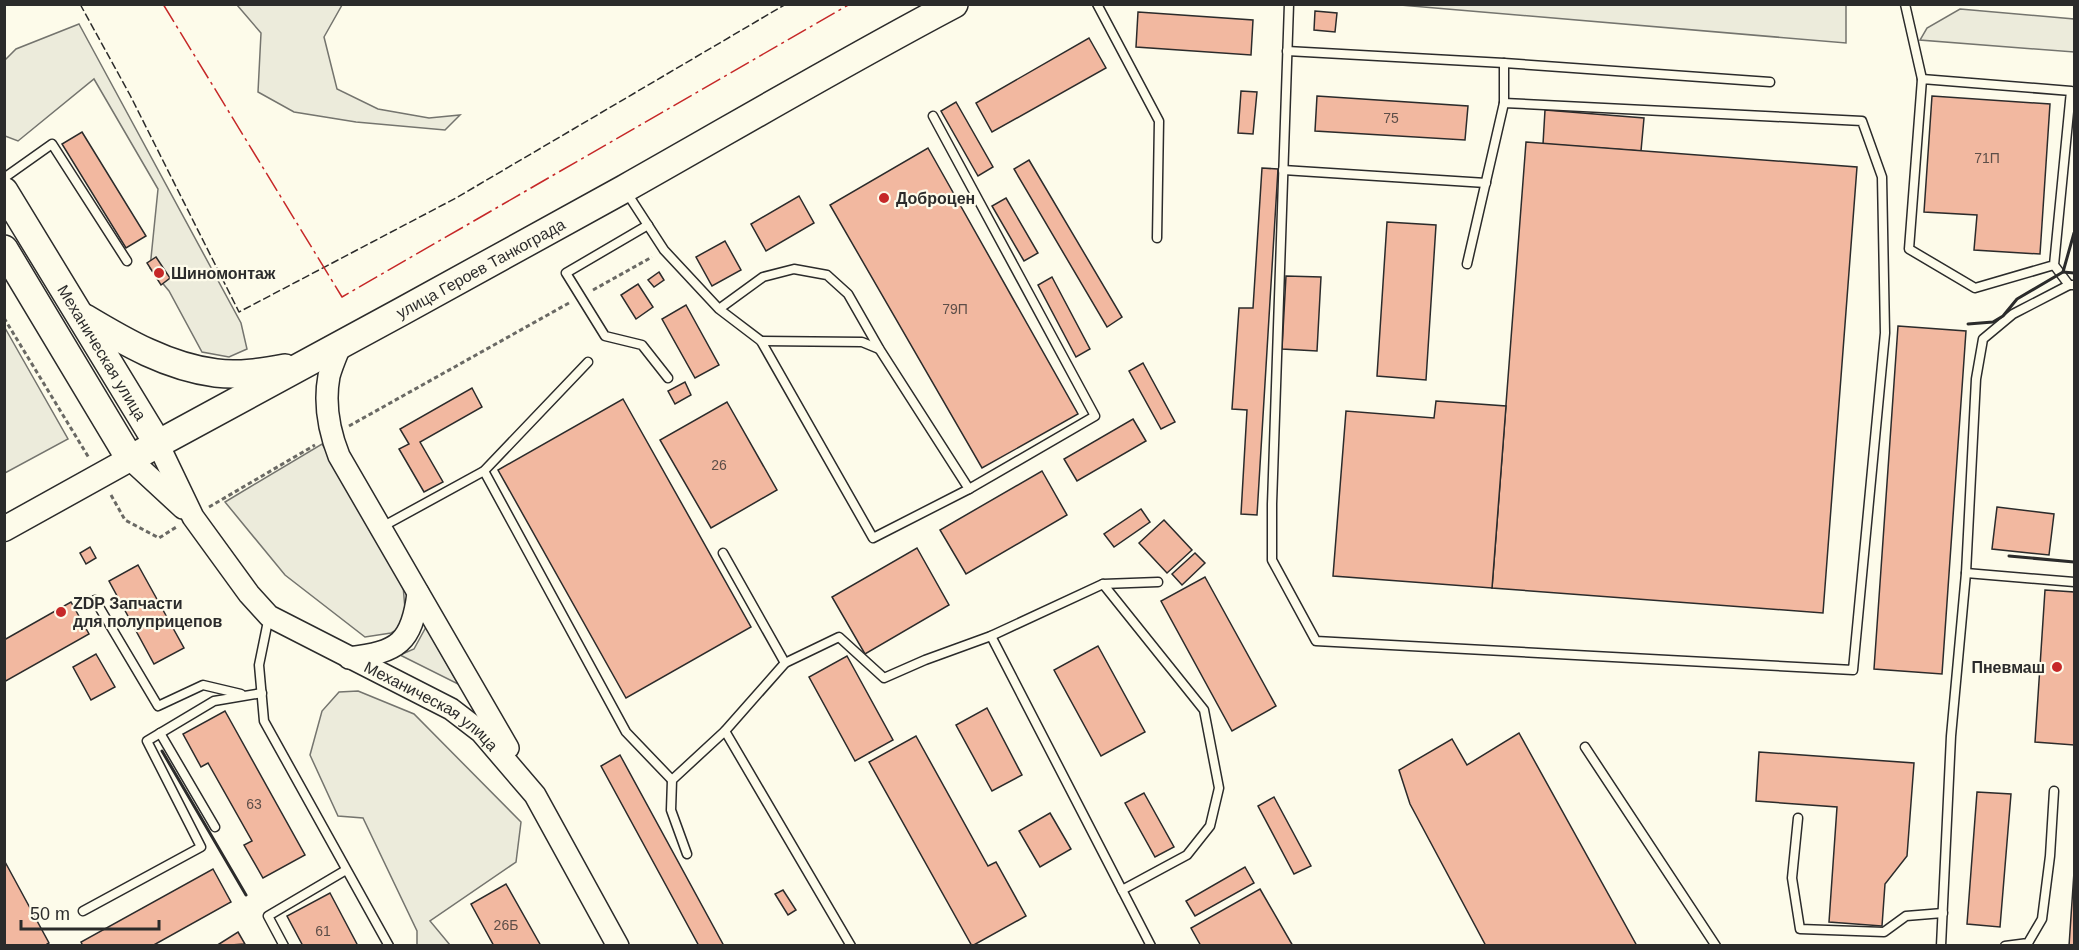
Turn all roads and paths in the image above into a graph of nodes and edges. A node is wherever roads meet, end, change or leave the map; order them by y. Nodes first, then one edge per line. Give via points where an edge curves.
1 (954, 4) edge
2 (1096, 4) edge
3 (1289, 4) edge
4 (1905, 4) edge
5 (1287, 51) junction
6 (1504, 63) junction
7 (1922, 79) junction
8 (1770, 82) dead end
9 (1504, 103) junction
10 (933, 116) dead end
11 (1283, 170) junction
12 (4, 178) edge
13 (1486, 183) junction
14 (624, 189) junction
15 (4, 191) edge
16 (648, 225) junction
17 (1156, 238) dead end
18 (4, 249) edge
19 (664, 250) junction
20 (127, 261) dead end
21 (1467, 264) dead end
22 (2054, 265) junction
23 (2072, 285) edge
24 (580, 297) junction
25 (719, 309) junction
26 (80, 315) junction
27 (4, 318) edge
28 (761, 341) junction
29 (341, 344) junction
30 (880, 350) junction
31 (588, 362) dead end
32 (302, 366) junction
33 (668, 378) dead end
34 (331, 436) junction
35 (158, 444) junction
36 (130, 459) junction
37 (484, 471) junction
38 (100, 476) junction
39 (969, 489) junction
40 (193, 516) junction
41 (379, 528) junction
42 (4, 529) edge
43 (723, 553) dead end
44 (1966, 573) junction
45 (1158, 582) dead end
46 (2074, 582) edge
47 (1103, 584) junction
48 (418, 593) junction
49 (95, 600) dead end
50 (269, 616) junction
51 (991, 636) junction
52 (349, 658) junction
53 (785, 663) junction
54 (262, 693) junction
55 (244, 695) junction
56 (725, 731) junction
57 (160, 733) junction
58 (1585, 747) dead end
59 (672, 780) junction
60 (2054, 791) dead end
61 (535, 795) junction
62 (1798, 818) dead end
63 (215, 827) dead end
64 (687, 854) dead end
65 (346, 870) junction
66 (1122, 890) junction
67 (83, 911) dead end
68 (1942, 913) junction
69 (2029, 944) edge
70 (282, 945) edge
71 (388, 945) edge
72 (618, 945) edge
73 (851, 945) edge
74 (1151, 945) edge
75 (1716, 945) edge
76 (1941, 945) edge
77 (2005, 945) edge

1 - 14 main road, улица Героев Танкограда
2 - 17 lane via 1159,121
3 - 5 lane
4 - 7 lane
5 - 6 lane
5 - 11 lane
6 - 8 lane
6 - 9 lane
7 - 22 lane via 2071,91
7 - 22 lane via 1909,249 1975,288
9 - 11 lane via 1862,122 1882,177 1885,333 1853,670 1316,641 1272,560
9 - 13 lane
10 - 39 lane via 1095,416
11 - 13 lane
12 - 20 lane via 52,144
13 - 21 lane
14 - 16 lane
14 - 29 main road, улица Героев Танкограда
15 - 26 main road, Механическая улица
16 - 19 lane
16 - 24 lane via 566,273
18 - 36 main road, Механическая улица
19 - 24 path
19 - 25 lane
22 - 23 lane
23 - 44 lane via 2013,314 1983,339 1976,379
24 - 33 lane via 605,336 642,345
24 - 34 path
25 - 28 lane
25 - 30 lane via 763,277 794,269 826,275 848,294
26 - 32 main road via 153,355 189,368 251,373
26 - 35 main road, Механическая улица
27 - 38 path
28 - 30 lane via 862,342
28 - 39 lane via 873,538
29 - 32 main road, улица Героев Танкограда
29 - 34 street via 329,375
30 - 39 lane
31 - 37 lane
32 - 35 main road, улица Героев Танкограда
34 - 40 path
34 - 41 street
35 - 36 main road, улица Героев Танкограда
35 - 40 street, Механическая улица
36 - 38 main road, улица Героев Танкограда
36 - 40 street, Механическая улица
37 - 41 lane
37 - 59 lane via 626,732
38 - 40 path via 125,520 159,538
38 - 42 main road, улица Героев Танкограда
40 - 50 street, Механическая улица
41 - 48 street
43 - 53 lane
44 - 46 lane
44 - 68 lane via 1951,736
45 - 47 lane
47 - 51 lane
47 - 66 lane via 1204,710 1219,788 1210,826 1187,855
48 - 52 street via 415,618 404,638 389,651
48 - 61 street
49 - 55 lane via 158,706 203,685
50 - 52 street, Механическая улица
50 - 54 lane via 259,665
51 - 53 lane via 884,678 839,637
51 - 66 lane
52 - 61 street, Механическая улица via 469,722
53 - 56 lane
54 - 55 lane
54 - 65 lane via 264,721
55 - 57 lane via 214,701
56 - 59 lane
56 - 73 lane
57 - 63 lane
57 - 67 lane via 147,741 201,847
58 - 75 lane
59 - 64 lane via 671,810
60 - 69 lane via 2042,919
61 - 72 street, Механическая улица
62 - 68 lane via 1791,878 1800,930 1884,932 1906,916
65 - 70 lane via 268,916
65 - 71 lane
66 - 74 lane
68 - 76 lane
69 - 77 lane

